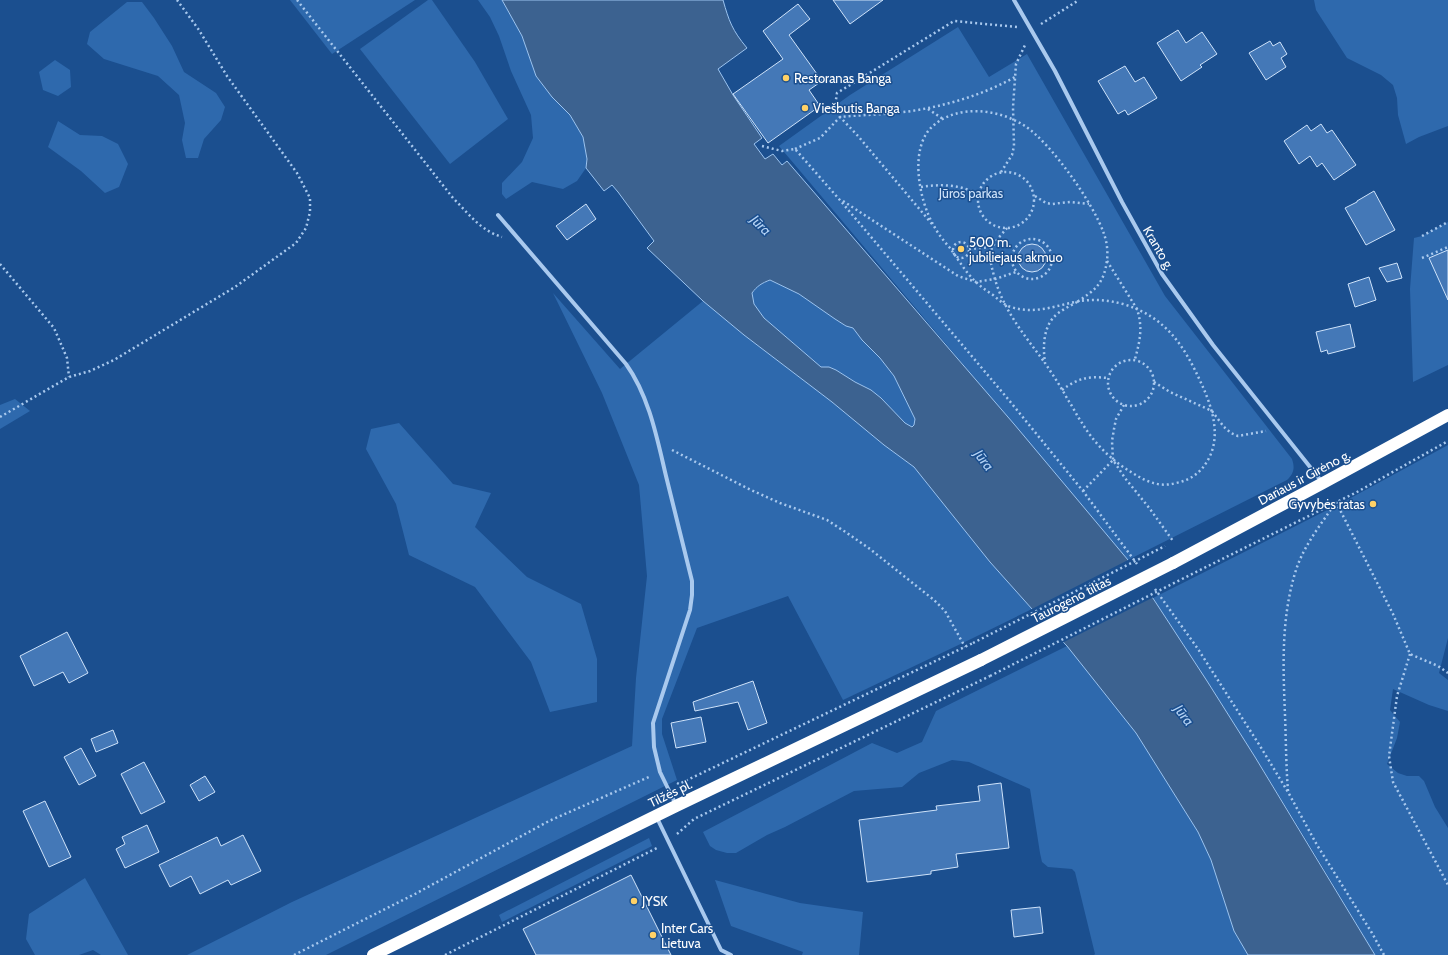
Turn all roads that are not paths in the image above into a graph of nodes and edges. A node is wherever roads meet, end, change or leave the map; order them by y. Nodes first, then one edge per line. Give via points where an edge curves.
1 (1014, 0) edge
2 (498, 215) dead end
3 (1448, 415) edge
4 (1323, 483) junction
5 (1173, 563) joint
6 (981, 660) joint
7 (676, 806) junction
8 (656, 816) junction
9 (373, 955) edge
10 (731, 955) edge

1 - 4 street, Kranto g. via 1055,71 1162,274 1213,345
2 - 7 street via 636,377 650,415 692,580 690,610 653,723 654,747 660,772
3 - 4 highway, Dariaus ir Girėno g.
4 - 5 highway, Dariaus ir Girėno g.
5 - 6 highway, Taurogeno tiltas, bridge
6 - 7 highway, Tilžės pl.
7 - 8 highway, Tilžės pl.
8 - 9 highway, Tilžės pl.
8 - 10 street via 720,950

